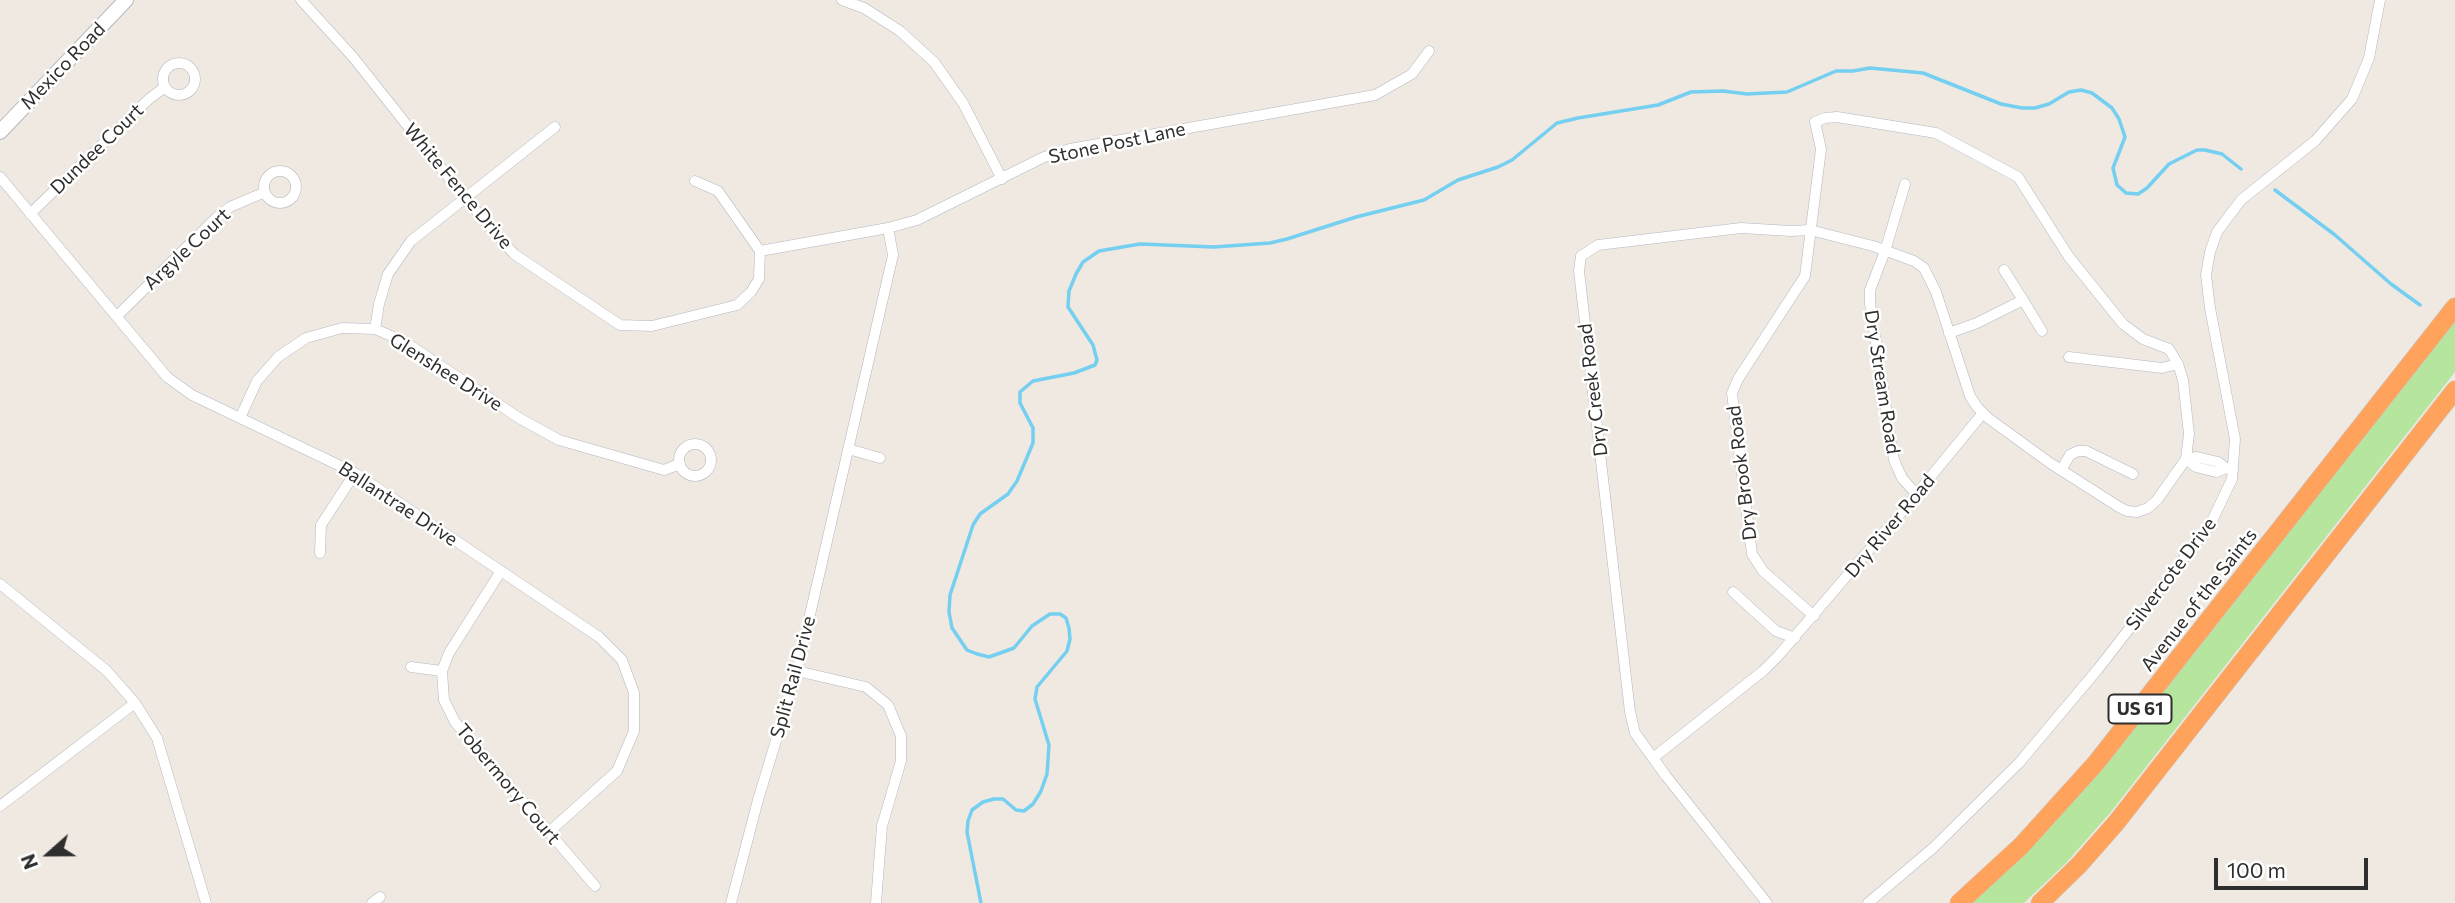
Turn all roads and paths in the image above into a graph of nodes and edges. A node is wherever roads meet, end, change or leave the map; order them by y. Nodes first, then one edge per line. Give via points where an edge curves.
1 (126, 0) edge
2 (301, 0) edge
3 (842, 0) edge
4 (2379, 0) edge
5 (1429, 51) dead end
6 (165, 87) dead end
7 (555, 127) dead end
8 (0, 132) edge
9 (0, 177) edge
10 (1002, 179) junction
11 (695, 181) dead end
12 (1905, 184) dead end
13 (265, 192) dead end
14 (464, 197) junction
15 (30, 214) junction
16 (888, 228) junction
17 (1810, 230) junction
18 (760, 251) junction
19 (1885, 251) junction
20 (2004, 270) dead end
21 (2023, 300) junction
22 (2455, 307) edge
23 (117, 316) junction
24 (375, 329) junction
25 (2042, 331) dead end
26 (1949, 333) junction
27 (2069, 357) dead end
28 (2178, 364) junction
29 (2455, 390) edge
30 (1983, 413) junction
31 (240, 418) junction
32 (848, 449) junction
33 (880, 457) dead end
34 (2186, 459) junction
35 (680, 464) dead end
36 (2230, 469) junction
37 (2061, 470) junction
38 (355, 473) junction
39 (2133, 474) dead end
40 (1917, 495) junction
41 (320, 553) dead end
42 (501, 571) junction
43 (0, 584) edge
44 (1733, 592) dead end
45 (1814, 616) junction
46 (1795, 638) junction
47 (411, 667) dead end
48 (442, 671) junction
49 (797, 671) junction
50 (135, 703) junction
51 (1653, 758) junction
52 (0, 806) edge
53 (549, 832) junction
54 (595, 886) dead end
55 (206, 903) edge
56 (731, 903) edge
57 (876, 903) edge
58 (1767, 903) edge
59 (1868, 903) edge
60 (1959, 903) edge
61 (2040, 903) edge

1 - 8 street, Mexico Road
2 - 14 street, White Fence Drive via 353,57
3 - 10 street via 900,31 934,62 963,103
4 - 36 street, Silvercote Drive via 2369,58 2352,99 2315,141 2241,200 2217,232 2210,252 2206,275 2235,439
5 - 10 street, Stone Post Lane via 1412,74 1375,95 1070,149
6 - 15 street, Dundee Court
7 - 14 street
9 - 15 street, Ballantrae Drive
10 - 16 street, Stone Post Lane via 917,220
11 - 18 street via 718,191
12 - 19 street, Dry Stream Road
13 - 23 street, Argyle Court via 217,217
14 - 18 street, White Fence Drive via 514,254 620,325 652,326 737,305 758,279
14 - 24 street via 411,241 388,274
15 - 23 street, Ballantrae Drive
16 - 18 street, Stone Post Lane
16 - 32 street, Split Rail Drive via 893,255
17 - 19 street, Dry Creek Road
17 - 28 street, Dry Brook Road via 1821,149 1815,122 1837,117 1936,133 2018,177 2069,257 2123,324 2143,339 2169,349
17 - 45 street, Dry Brook Road via 1805,276 1732,393 1752,554 1763,570
17 - 51 street, Dry Creek Road via 1741,228 1598,244 1581,256 1630,712 1635,733
19 - 26 street, Dry Creek Road via 1924,268
19 - 40 street, Dry Stream Road via 1870,290 1870,304 1894,460
20 - 21 street
21 - 25 street
21 - 26 street
22 - 60 highway, Avenue of the Saints / US 61 via 2096,763 2021,846
23 - 31 street, Ballantrae Drive via 167,377
24 - 31 street, Glenshee Drive via 342,328 306,338 278,357 257,382
24 - 35 street, Glenshee Drive via 405,342 559,440 664,470
26 - 30 street, Dry Creek Road via 1970,396
27 - 28 street via 2162,368
28 - 34 street via 2189,433
29 - 61 highway, US 61 via 2116,823
30 - 37 street, Dry Creek Road
30 - 40 street, Dry River Road
31 - 38 street, Ballantrae Drive
32 - 33 street
32 - 49 street, Split Rail Drive
34 - 36 street via 2197,457
34 - 37 street, Dry Creek Road via 2158,500 2137,512 2127,511
36 - 59 street, Silvercote Drive via 2232,479 2210,525 2056,721 1981,803
37 - 39 street via 2070,455 2086,451
38 - 41 street via 321,525
38 - 42 street, Ballantrae Drive
40 - 45 street, Dry River Road
42 - 48 street
42 - 53 street, Ballantrae Drive via 599,637 622,660 634,693 634,732 617,771
43 - 50 street via 107,671
44 - 46 street via 1776,631
45 - 46 street, Dry River Road
46 - 51 street, Dry River Road via 1763,671
47 - 48 street
48 - 53 street, Tobermory Court via 444,700 455,722
49 - 56 street, Split Rail Drive
49 - 57 street via 866,687 888,705 901,736 901,761 882,826
50 - 52 street
50 - 55 street via 156,738
51 - 58 street, Dry Creek Road
53 - 54 street, Tobermory Court

